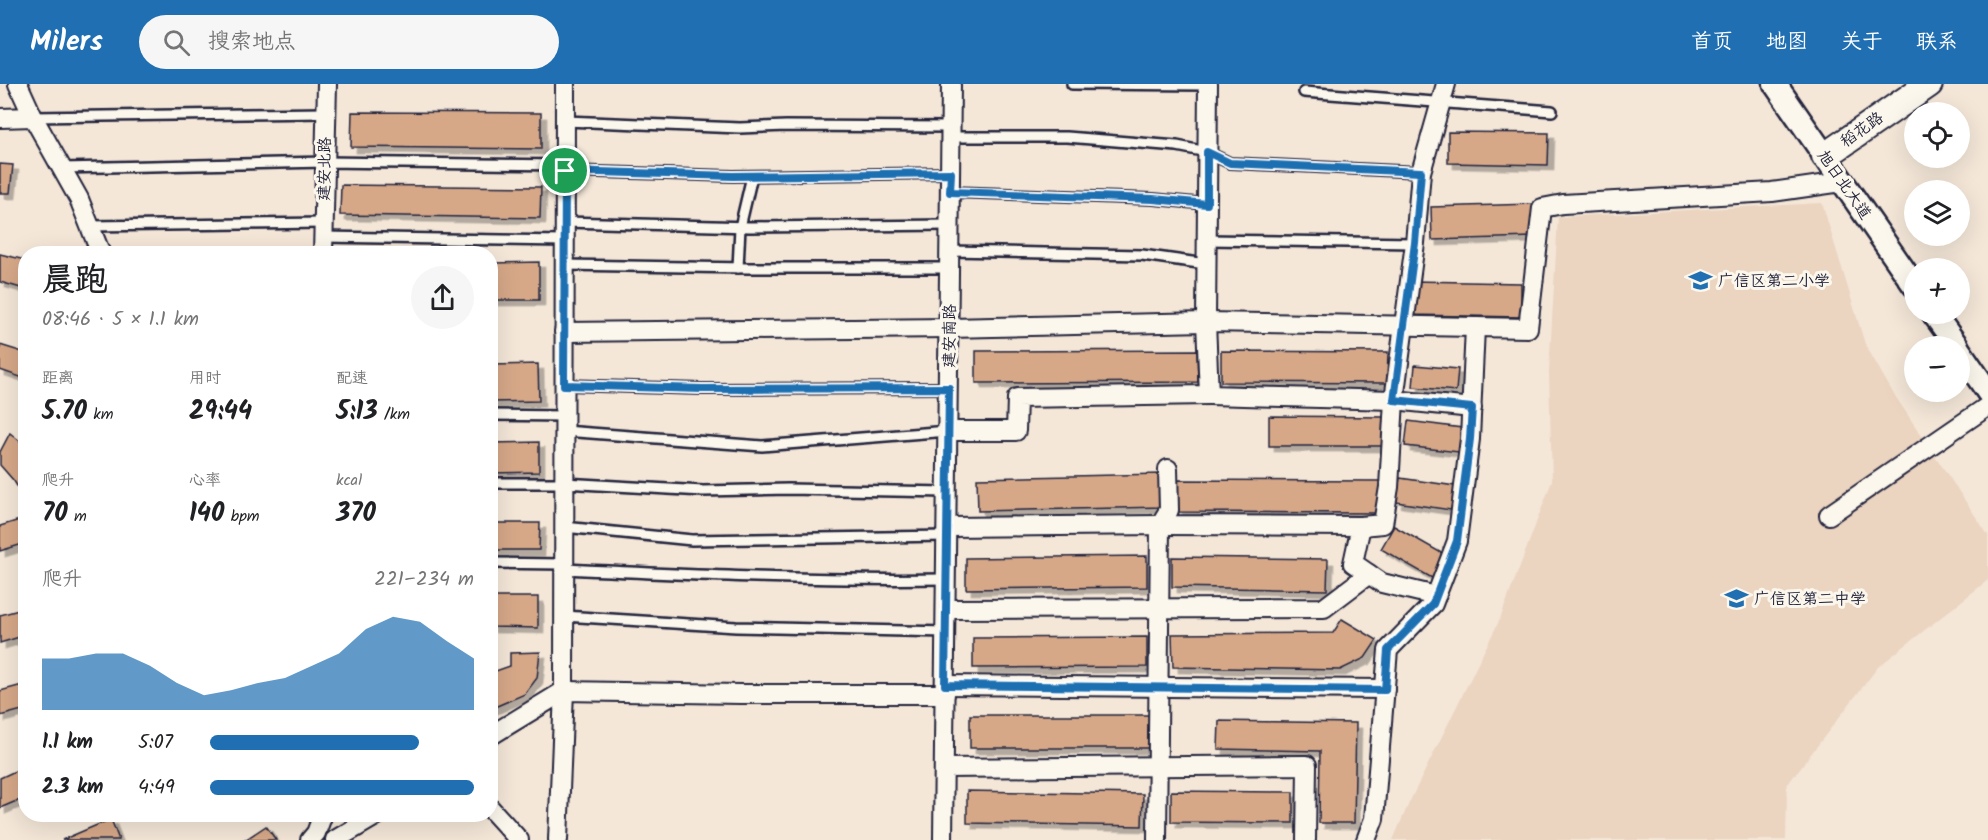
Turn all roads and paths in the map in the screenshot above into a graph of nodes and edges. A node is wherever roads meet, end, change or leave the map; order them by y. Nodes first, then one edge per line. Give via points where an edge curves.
1 (18, 84) edge
2 (327, 84) edge
3 (558, 84) edge
4 (565, 84) edge
5 (951, 84) edge
6 (1072, 84) edge
7 (1446, 84) edge
8 (1775, 84) edge
9 (1929, 84) edge
10 (1208, 85) edge
11 (1304, 92) dead end
12 (1441, 102) junction
13 (1552, 111) dead end
14 (326, 113) junction
15 (0, 117) edge
16 (33, 117) junction
17 (565, 121) junction
18 (951, 132) junction
19 (1207, 152) junction
20 (1825, 156) junction
21 (325, 162) junction
22 (62, 168) junction
23 (565, 168) junction
24 (1421, 172) junction
25 (951, 173) junction
26 (752, 176) junction
27 (1842, 182) junction
28 (950, 192) junction
29 (1207, 204) junction
30 (565, 222) junction
31 (950, 225) junction
32 (90, 226) junction
33 (740, 227) junction
34 (323, 238) edge
35 (1207, 240) junction
36 (564, 241) junction
37 (1415, 243) junction
38 (98, 246) edge
39 (950, 260) junction
40 (1206, 264) junction
41 (564, 265) junction
42 (738, 268) junction
43 (1904, 271) edge
44 (1206, 322) junction
45 (1402, 326) junction
46 (1475, 327) junction
47 (950, 328) junction
48 (564, 332) junction
49 (1970, 366) edge
50 (564, 385) junction
51 (949, 388) junction
52 (1988, 392) edge
53 (1209, 395) junction
54 (1394, 400) junction
55 (1988, 406) edge
56 (1472, 408) junction
57 (498, 416) edge
58 (564, 423) junction
59 (948, 431) junction
60 (1168, 469) dead end
61 (498, 483) edge
62 (564, 483) junction
63 (947, 492) junction
64 (1829, 515) dead end
65 (1160, 525) junction
66 (1361, 526) junction
67 (564, 527) junction
68 (947, 532) junction
69 (498, 563) edge
70 (564, 566) junction
71 (1370, 574) junction
72 (946, 579) junction
73 (1436, 596) junction
74 (1159, 608) junction
75 (946, 609) junction
76 (564, 616) junction
77 (946, 633) junction
78 (1159, 687) junction
79 (945, 689) junction
80 (1385, 690) junction
81 (564, 691) junction
82 (498, 731) edge
83 (1158, 767) junction
84 (944, 768) junction
85 (498, 817) edge
86 (320, 822) edge
87 (365, 822) edge
88 (310, 840) edge
89 (335, 840) edge
90 (519, 840) edge
91 (558, 840) edge
92 (943, 840) edge
93 (1157, 840) edge
94 (1306, 840) edge
95 (1366, 840) edge

1 - 16 street
2 - 14 street, 建安北路
3 - 4 lane
4 - 17 street
5 - 18 street, 建安南路
6 - 10 lane
7 - 12 street
8 - 20 street, 旭日北大道
9 - 20 main road, 稻花路
10 - 19 street
11 - 12 lane
12 - 13 lane
12 - 24 street
14 - 16 lane
14 - 21 street, 建安北路
15 - 16 street
16 - 22 street
17 - 18 lane
17 - 23 street
18 - 19 lane via 1067,137
18 - 25 street, 建安南路
19 - 24 lane via 1230,163
19 - 29 street
20 - 27 street, 旭日北大道
21 - 22 lane
21 - 23 lane
21 - 34 street, 建安北路
22 - 32 street
23 - 26 lane
23 - 30 street
24 - 37 street
25 - 26 lane
25 - 28 street, 建安南路
26 - 33 lane
27 - 43 street, 旭日北大道
27 - 46 street via 1772,192 1542,208 1528,328
28 - 29 lane
28 - 31 street, 建安南路
29 - 35 street
30 - 33 lane
30 - 36 street
31 - 33 lane
31 - 39 street, 建安南路
32 - 34 lane
32 - 38 street
33 - 42 lane
34 - 36 lane
35 - 37 lane
35 - 40 street
36 - 41 street
37 - 45 street
39 - 40 lane via 1142,255
39 - 42 lane
39 - 47 street, 建安南路
40 - 44 street
41 - 42 lane
41 - 48 street
44 - 45 street
44 - 47 street
44 - 53 street
45 - 46 street
45 - 54 street
46 - 56 street
47 - 48 street
47 - 51 street, 建安南路
48 - 50 street
49 - 52 street
50 - 51 lane
50 - 58 street
51 - 59 street, 建安南路
53 - 54 street
53 - 59 street via 1017,398 1016,431
54 - 56 street
54 - 66 street via 1383,524
55 - 64 street
56 - 73 street via 1457,541
57 - 58 lane
58 - 59 lane via 762,446
58 - 62 street
59 - 63 street, 建安南路
60 - 65 street via 1169,510
61 - 62 lane
62 - 63 lane via 703,491
62 - 67 street
63 - 68 street, 建安南路
65 - 66 street
65 - 68 street
65 - 74 street
66 - 71 street via 1353,563
67 - 68 lane via 692,540
67 - 70 street
68 - 72 street, 建安南路
69 - 70 lane
70 - 72 lane via 700,576
70 - 76 street
71 - 73 street via 1382,583
71 - 74 street via 1324,608
72 - 75 street, 建安南路
73 - 80 street via 1433,604 1388,650
74 - 75 street
74 - 78 street
75 - 77 street, 建安南路
76 - 77 lane via 736,627
76 - 81 street
77 - 79 street, 建安南路
78 - 79 street
78 - 80 street
78 - 83 street
79 - 81 street via 740,694
79 - 84 street, 建安南路
80 - 95 street via 1374,819
81 - 82 street
81 - 91 street
83 - 84 street
83 - 93 street
83 - 94 street via 1307,765
84 - 92 street, 建安南路
85 - 90 street
86 - 88 street
87 - 89 street

